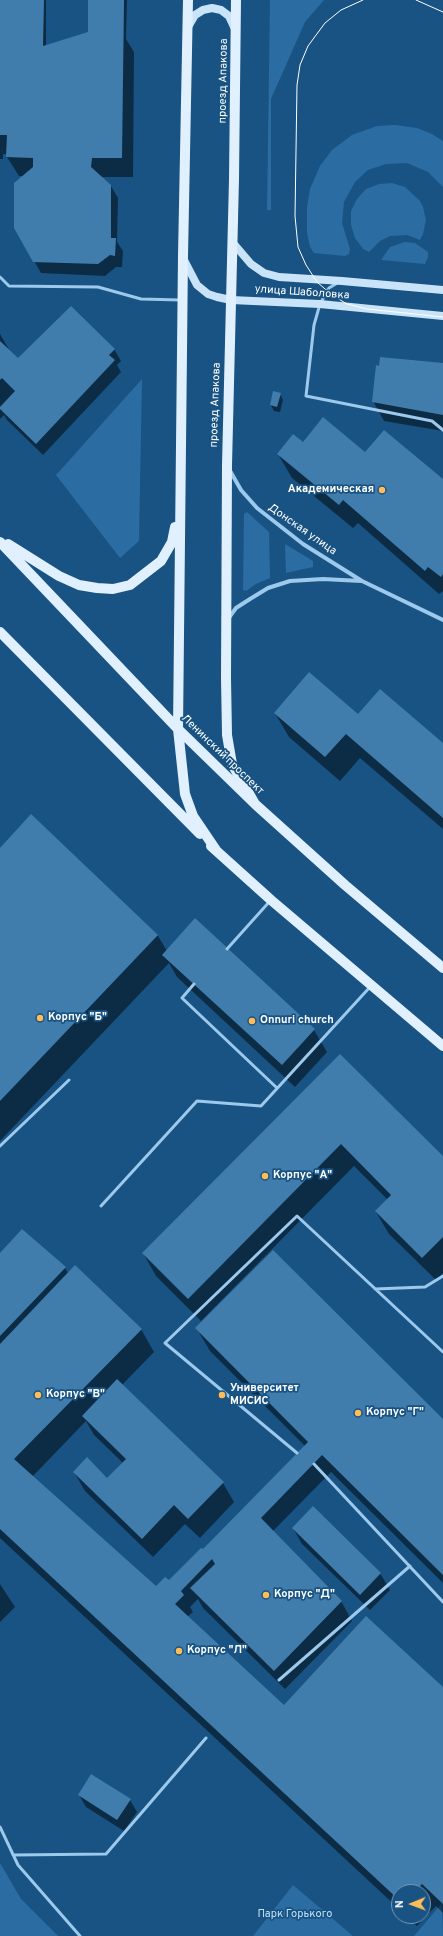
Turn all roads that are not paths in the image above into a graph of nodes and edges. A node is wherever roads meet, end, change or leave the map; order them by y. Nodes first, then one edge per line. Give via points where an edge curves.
1 (188, 0) edge
2 (236, 0) edge
3 (187, 32) junction
4 (236, 33) junction
5 (233, 243) junction
6 (183, 256) junction
7 (0, 277) edge
8 (342, 281) junction
9 (443, 290) edge
10 (182, 300) junction
11 (231, 300) junction
12 (320, 304) junction
13 (443, 316) edge
14 (443, 430) edge
15 (227, 465) junction
16 (180, 504) junction
17 (0, 540) edge
18 (362, 581) junction
19 (443, 620) edge
20 (225, 624) junction
21 (0, 632) edge
22 (178, 729) junction
23 (255, 804) junction
24 (216, 850) junction
25 (271, 900) junction
26 (227, 949) dead end
27 (443, 968) edge
28 (194, 984) dead end
29 (371, 986) junction
30 (443, 1046) edge
31 (69, 1080) dead end
32 (277, 1088) junction
33 (0, 1146) edge
34 (101, 1206) dead end
35 (443, 1276) edge
36 (375, 1289) junction
37 (443, 1352) edge
38 (297, 1453) dead end
39 (314, 1464) dead end
40 (410, 1566) junction
41 (443, 1602) edge
42 (279, 1680) dead end
43 (206, 1738) dead end
44 (0, 1827) edge
45 (13, 1855) junction
46 (80, 1936) edge

1 - 3 main road
2 - 4 main road, проезд Апакова
3 - 4 main road via 189,23 195,15 212,8 222,10 229,16
3 - 6 main road
4 - 5 main road, проезд Апакова
5 - 8 main road, улица Шаболовка via 251,264 279,278
5 - 11 main road, проезд Апакова
6 - 10 main road
6 - 11 main road, улица Шаболовка via 186,268 197,285 208,294
7 - 10 lane via 9,286 98,288 141,299
8 - 9 main road, улица Шаболовка
8 - 12 lane via 329,288
10 - 16 main road
11 - 12 main road, улица Шаболовка
11 - 15 main road, проезд Апакова
12 - 13 main road, улица Шаболовка
12 - 14 lane via 313,334 306,396 432,421
15 - 18 street, Донская улица via 241,490 256,508 303,544
15 - 20 main road, проезд Апакова
16 - 17 main road via 172,542 162,561 130,584 113,589 79,585 59,576
16 - 22 main road
17 - 22 main road, Ленинский проспект
18 - 19 street, Донская улица
18 - 20 street, Донская улица via 290,581 268,588 250,598 236,608
20 - 23 main road, проезд Апакова via 227,735 232,764
21 - 24 main road
22 - 23 main road, Ленинский проспект
22 - 24 main road via 185,794 193,816
23 - 27 main road, Ленинский проспект
24 - 25 main road
25 - 26 lane
25 - 29 main road
28 - 32 lane via 182,998
29 - 30 main road
29 - 32 lane
31 - 33 lane
32 - 34 lane via 261,1106 197,1101
35 - 36 lane via 425,1286
36 - 37 lane
36 - 38 lane via 297,1216 165,1343
39 - 40 lane
40 - 41 lane
40 - 42 lane
43 - 45 lane via 106,1854
44 - 45 lane
45 - 46 lane via 18,1865

